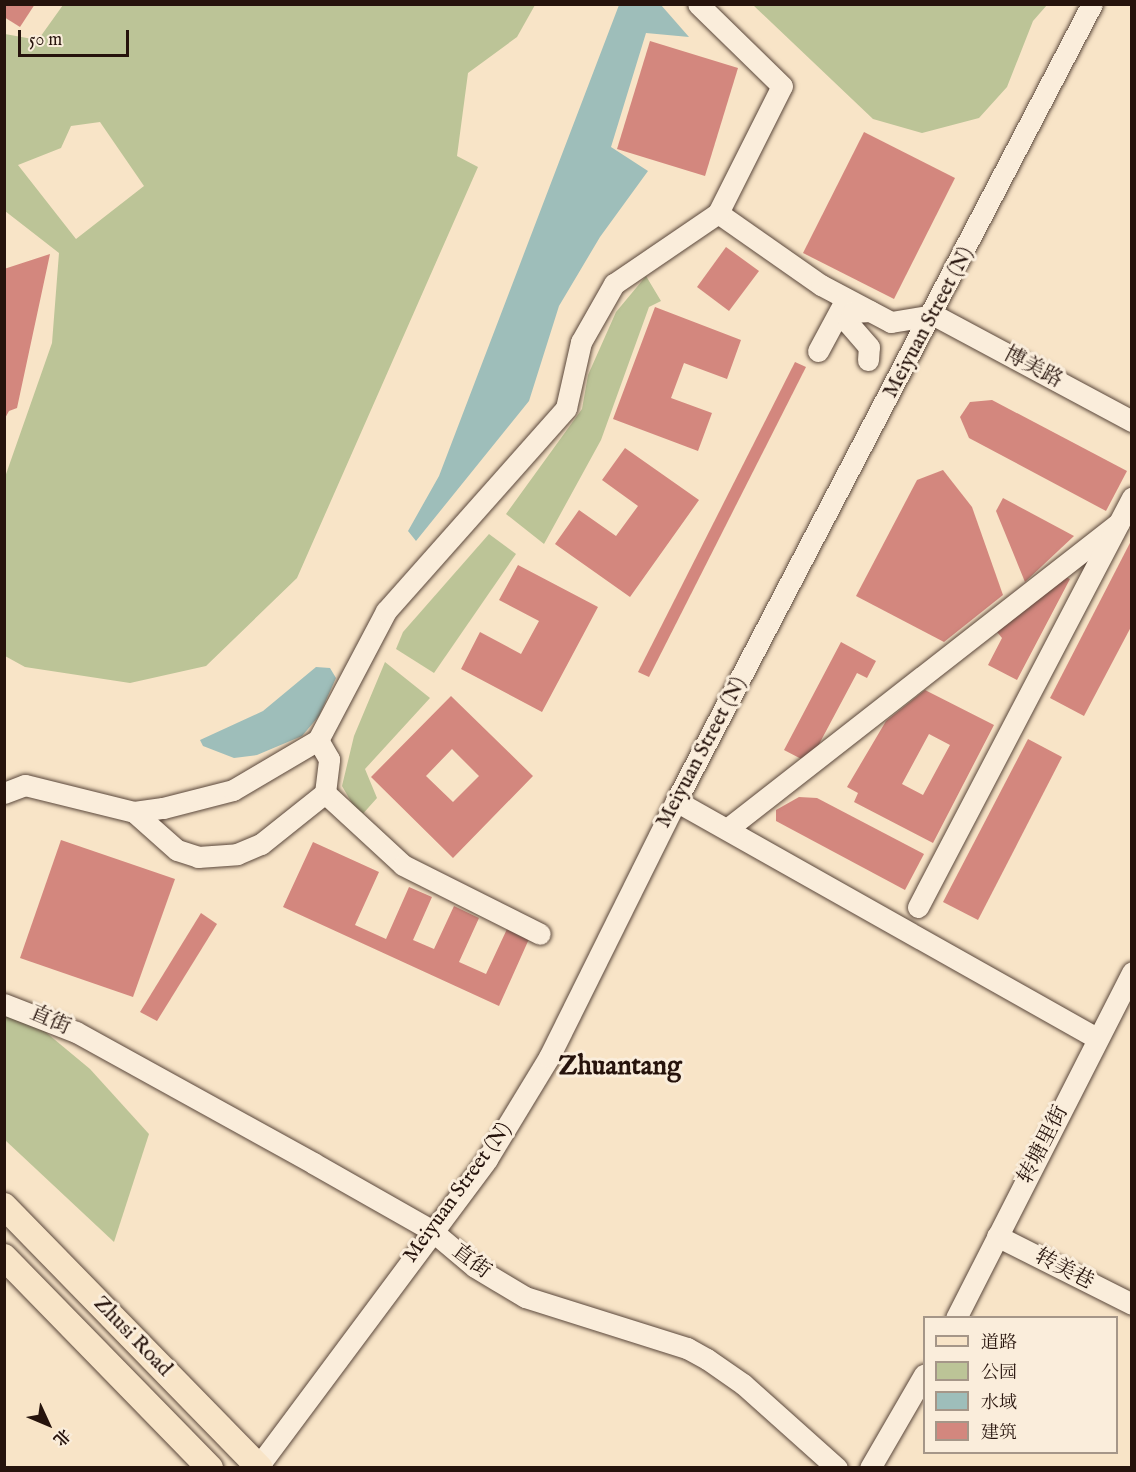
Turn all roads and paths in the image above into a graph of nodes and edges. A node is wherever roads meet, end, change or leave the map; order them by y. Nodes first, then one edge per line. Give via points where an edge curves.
1 (698, 4) edge
2 (1092, 4) edge
3 (718, 213) junction
4 (846, 299) junction
5 (870, 312) junction
6 (934, 315) junction
7 (818, 351) dead end
8 (868, 360) dead end
9 (1131, 422) edge
10 (1131, 498) edge
11 (1118, 523) junction
12 (318, 740) junction
13 (4, 793) edge
14 (325, 793) junction
15 (676, 801) junction
16 (134, 812) junction
17 (727, 829) junction
18 (918, 907) dead end
19 (540, 934) dead end
20 (1131, 972) edge
21 (4, 1004) edge
22 (1097, 1038) junction
23 (4, 1206) edge
24 (431, 1230) junction
25 (998, 1236) junction
26 (4, 1257) edge
27 (1131, 1304) edge
28 (957, 1316) edge
29 (923, 1377) edge
30 (210, 1467) edge
31 (258, 1467) edge
32 (837, 1467) edge
33 (870, 1467) edge

1 - 3 street via 782,86
2 - 6 street, Meiyuan Street (N)
3 - 4 street
3 - 12 street via 614,284 580,342 567,408 386,611
4 - 5 street
4 - 7 street
5 - 6 street via 891,322
5 - 8 street via 853,312 848,323 866,341
6 - 9 street, 博美路
6 - 15 street, Meiyuan Street (N)
10 - 11 street
11 - 17 street
11 - 18 street
12 - 14 street via 329,759
12 - 16 street via 233,790
13 - 16 street via 25,785
14 - 16 street via 261,844 237,854 198,857 177,850
14 - 19 street via 404,865
15 - 17 street
15 - 24 street, Meiyuan Street (N) via 549,1057 488,1159
17 - 22 street
20 - 22 street, 转塘里街
21 - 24 street, 直街 via 76,1032
22 - 25 street, 转塘里街
23 - 31 main road, Zhusi Road
24 - 31 street, Meiyuan Street (N)
24 - 32 street, 直街 via 475,1267 525,1298 687,1348 707,1359 743,1384
25 - 27 street, 转美巷
25 - 28 street, 转塘里街
26 - 30 main road, Zhusi Road
29 - 33 street

